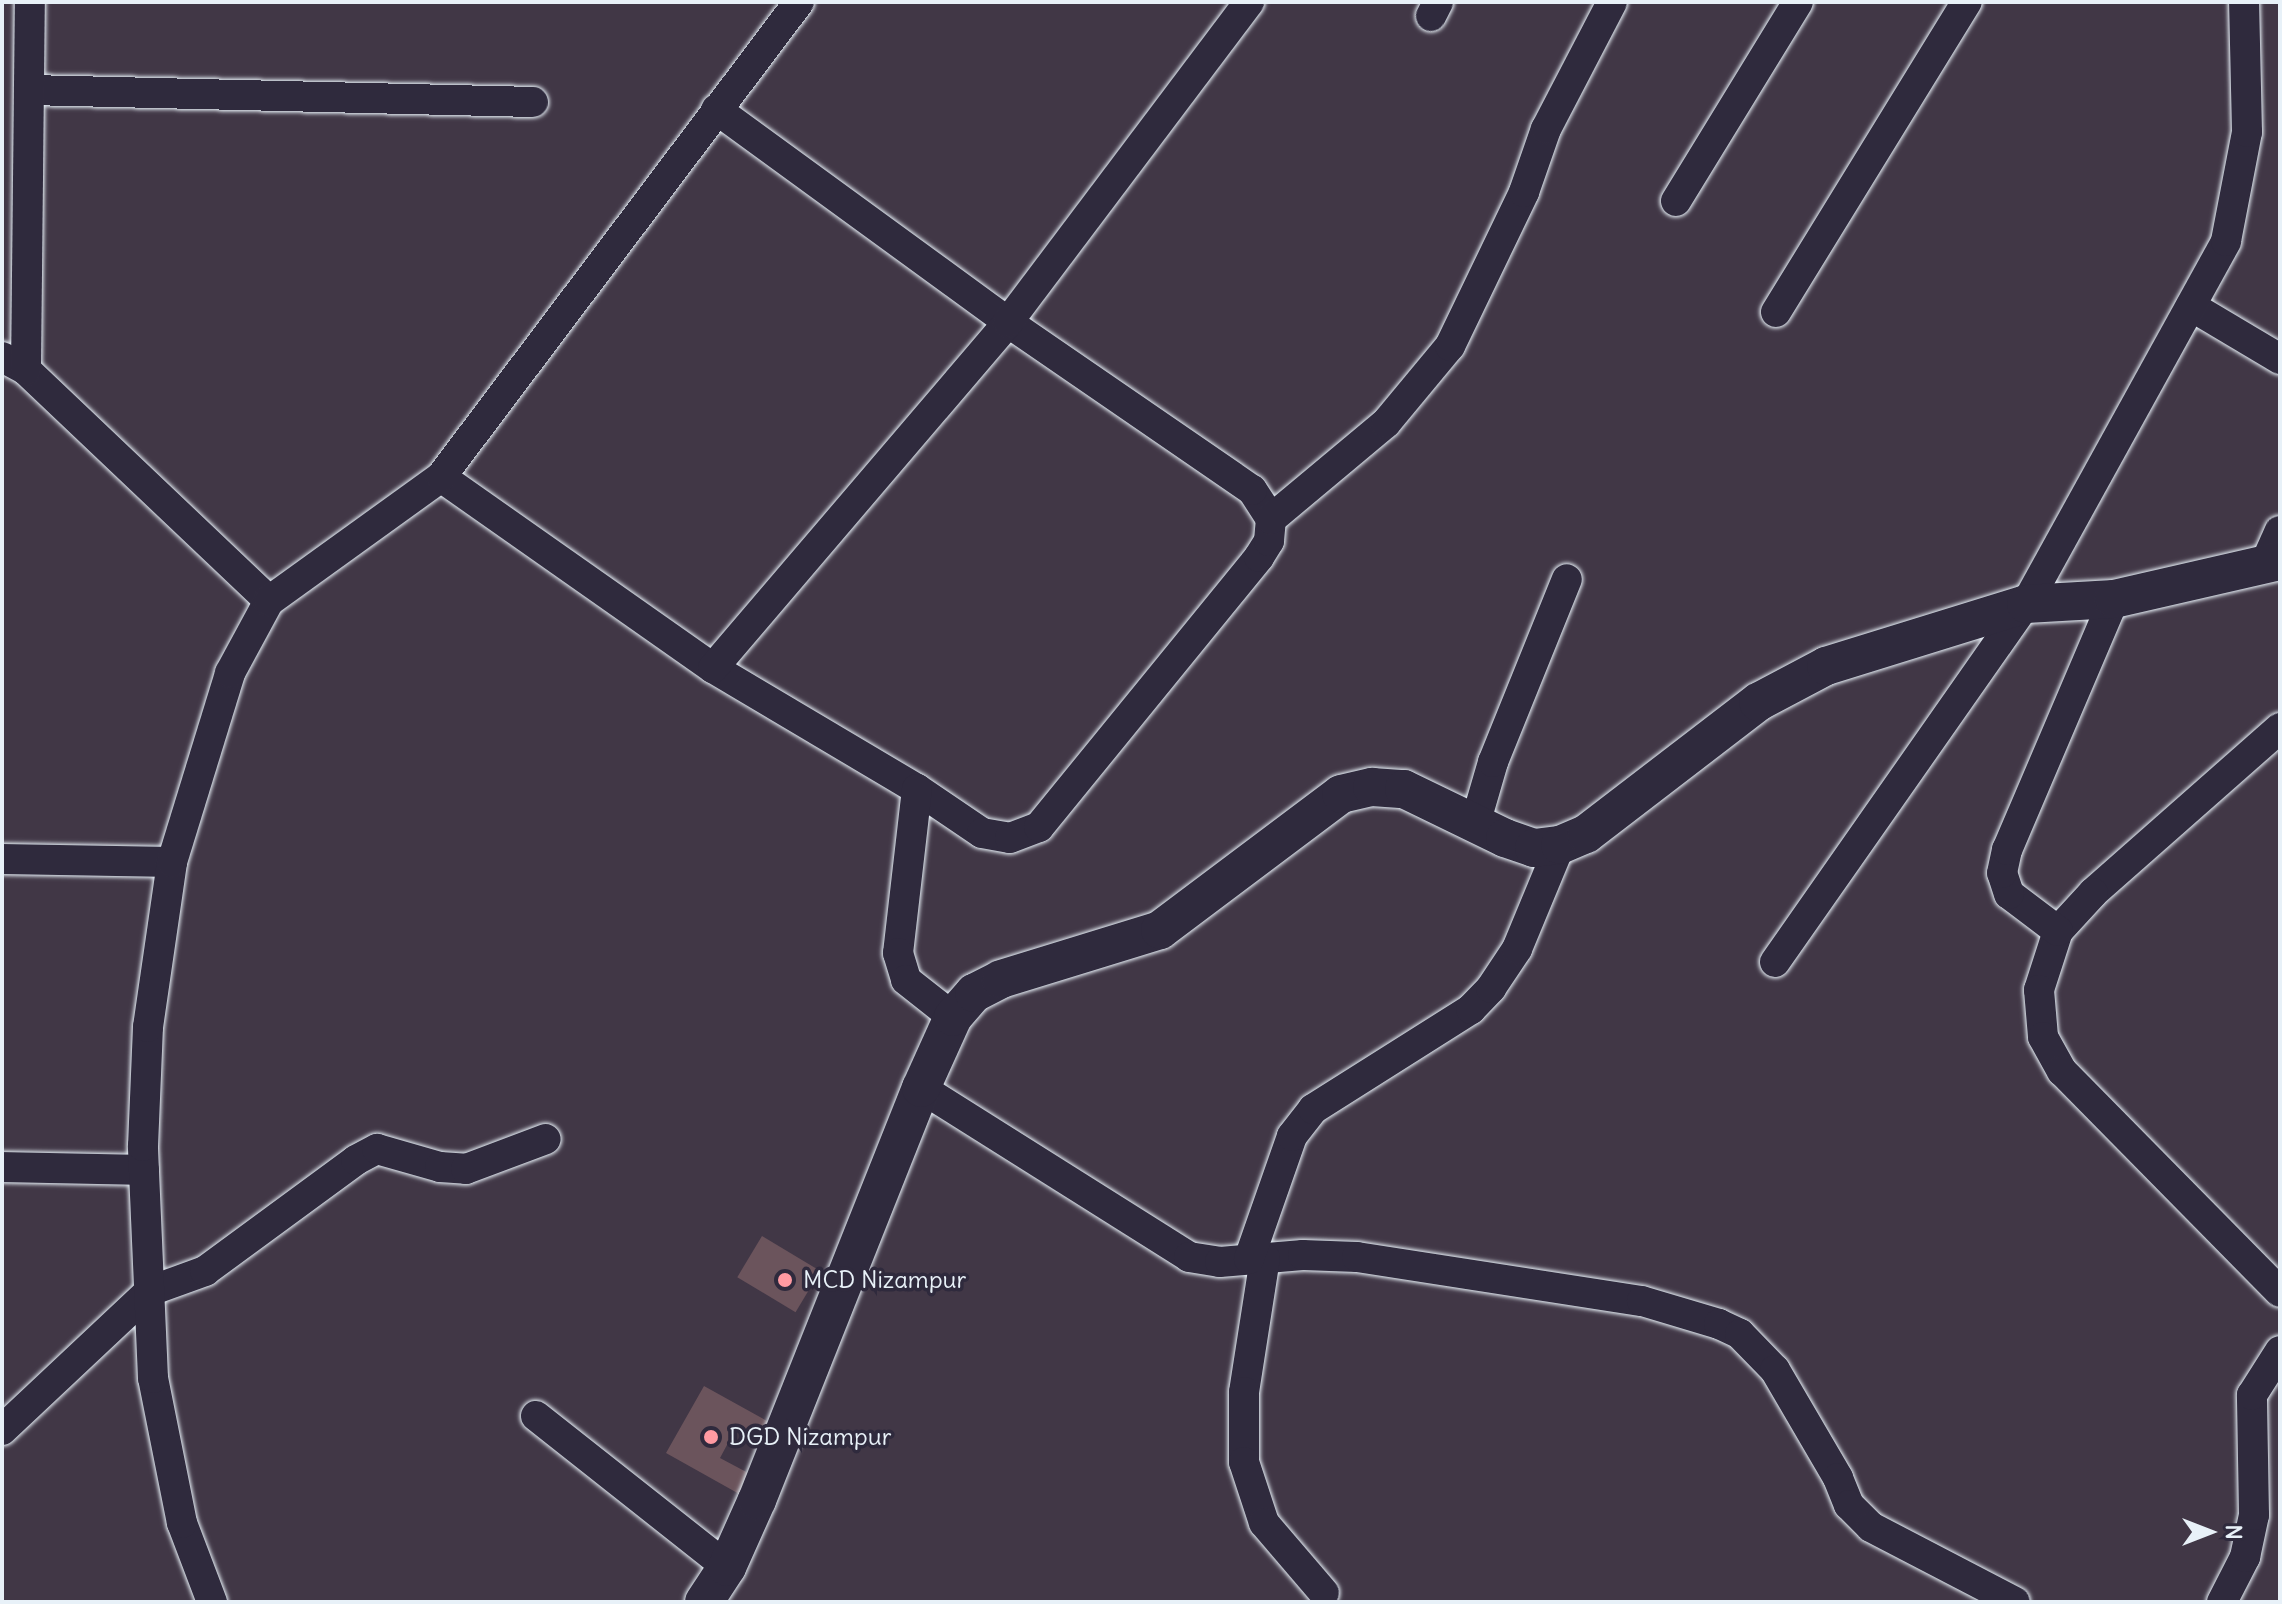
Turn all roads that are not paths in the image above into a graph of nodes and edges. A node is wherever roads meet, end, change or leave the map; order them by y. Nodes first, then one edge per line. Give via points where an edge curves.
1 (30, 2) edge
2 (799, 2) edge
3 (1249, 2) edge
4 (1612, 2) edge
5 (1798, 2) edge
6 (1967, 2) edge
7 (2244, 2) edge
8 (29, 90) junction
9 (533, 102) dead end
10 (716, 109) junction
11 (1676, 201) dead end
12 (2191, 306) junction
13 (1776, 312) dead end
14 (1008, 322) junction
15 (2280, 359) edge
16 (14, 363) edge
17 (441, 477) junction
18 (1271, 519) junction
19 (2275, 552) edge
20 (1567, 579) dead end
21 (2114, 599) junction
22 (269, 601) junction
23 (2026, 604) junction
24 (713, 668) junction
25 (2280, 728) edge
26 (917, 789) junction
27 (1475, 824) junction
28 (1560, 845) junction
29 (2, 859) edge
30 (172, 862) junction
31 (2058, 931) junction
32 (1775, 962) dead end
33 (953, 1017) junction
34 (921, 1088) junction
35 (546, 1139) dead end
36 (2, 1167) edge
37 (144, 1170) junction
38 (1257, 1258) junction
39 (150, 1291) junction
40 (2280, 1292) edge
41 (2280, 1351) edge
42 (536, 1416) dead end
43 (2, 1430) edge
44 (727, 1567) junction
45 (1324, 1593) dead end
46 (212, 1602) edge
47 (704, 1602) edge
48 (2015, 1602) edge
49 (2222, 1602) edge

1 - 8 street
2 - 10 street
3 - 14 street
4 - 18 street via 1566,88 1524,192 1450,346 1386,423
5 - 11 street
6 - 13 street
7 - 12 street via 2247,132 2240,189 2226,241
8 - 9 street
8 - 16 street
10 - 14 street
10 - 17 street
12 - 15 street
12 - 23 street
14 - 18 street via 1252,490
14 - 24 street
16 - 22 street
17 - 22 street
17 - 24 street
18 - 26 street via 1269,541 1259,557 1039,827 1010,838 982,833
19 - 21 street
20 - 27 street via 1493,762
21 - 23 street
21 - 31 street via 2007,850 2002,873 2009,894
22 - 30 street via 230,673
23 - 28 street via 1792,681 1586,834
23 - 32 street
24 - 26 street
25 - 31 street via 2093,893
26 - 33 street via 898,953 906,980
27 - 28 street via 1534,848
27 - 33 street via 1404,789 1372,787 1341,794 1186,915 1115,947 1001,979 974,993
28 - 38 street via 1517,949 1491,988 1471,1009 1313,1109 1292,1136
29 - 30 street
30 - 37 street via 148,1027
31 - 40 street via 2039,990 2043,1037 2062,1071
33 - 34 street
34 - 38 street via 1189,1257
34 - 44 street
35 - 39 street via 466,1169 377,1149 205,1271
36 - 37 street
37 - 39 street
38 - 45 street via 1243,1404 1244,1462 1264,1523
38 - 48 street via 1357,1257 1642,1301 1719,1324 1740,1334 1775,1370 1849,1505 1871,1527
39 - 43 street
39 - 46 street via 153,1378 167,1456 182,1523
41 - 49 street via 2252,1395 2254,1515 2245,1557
42 - 44 street
44 - 47 street

